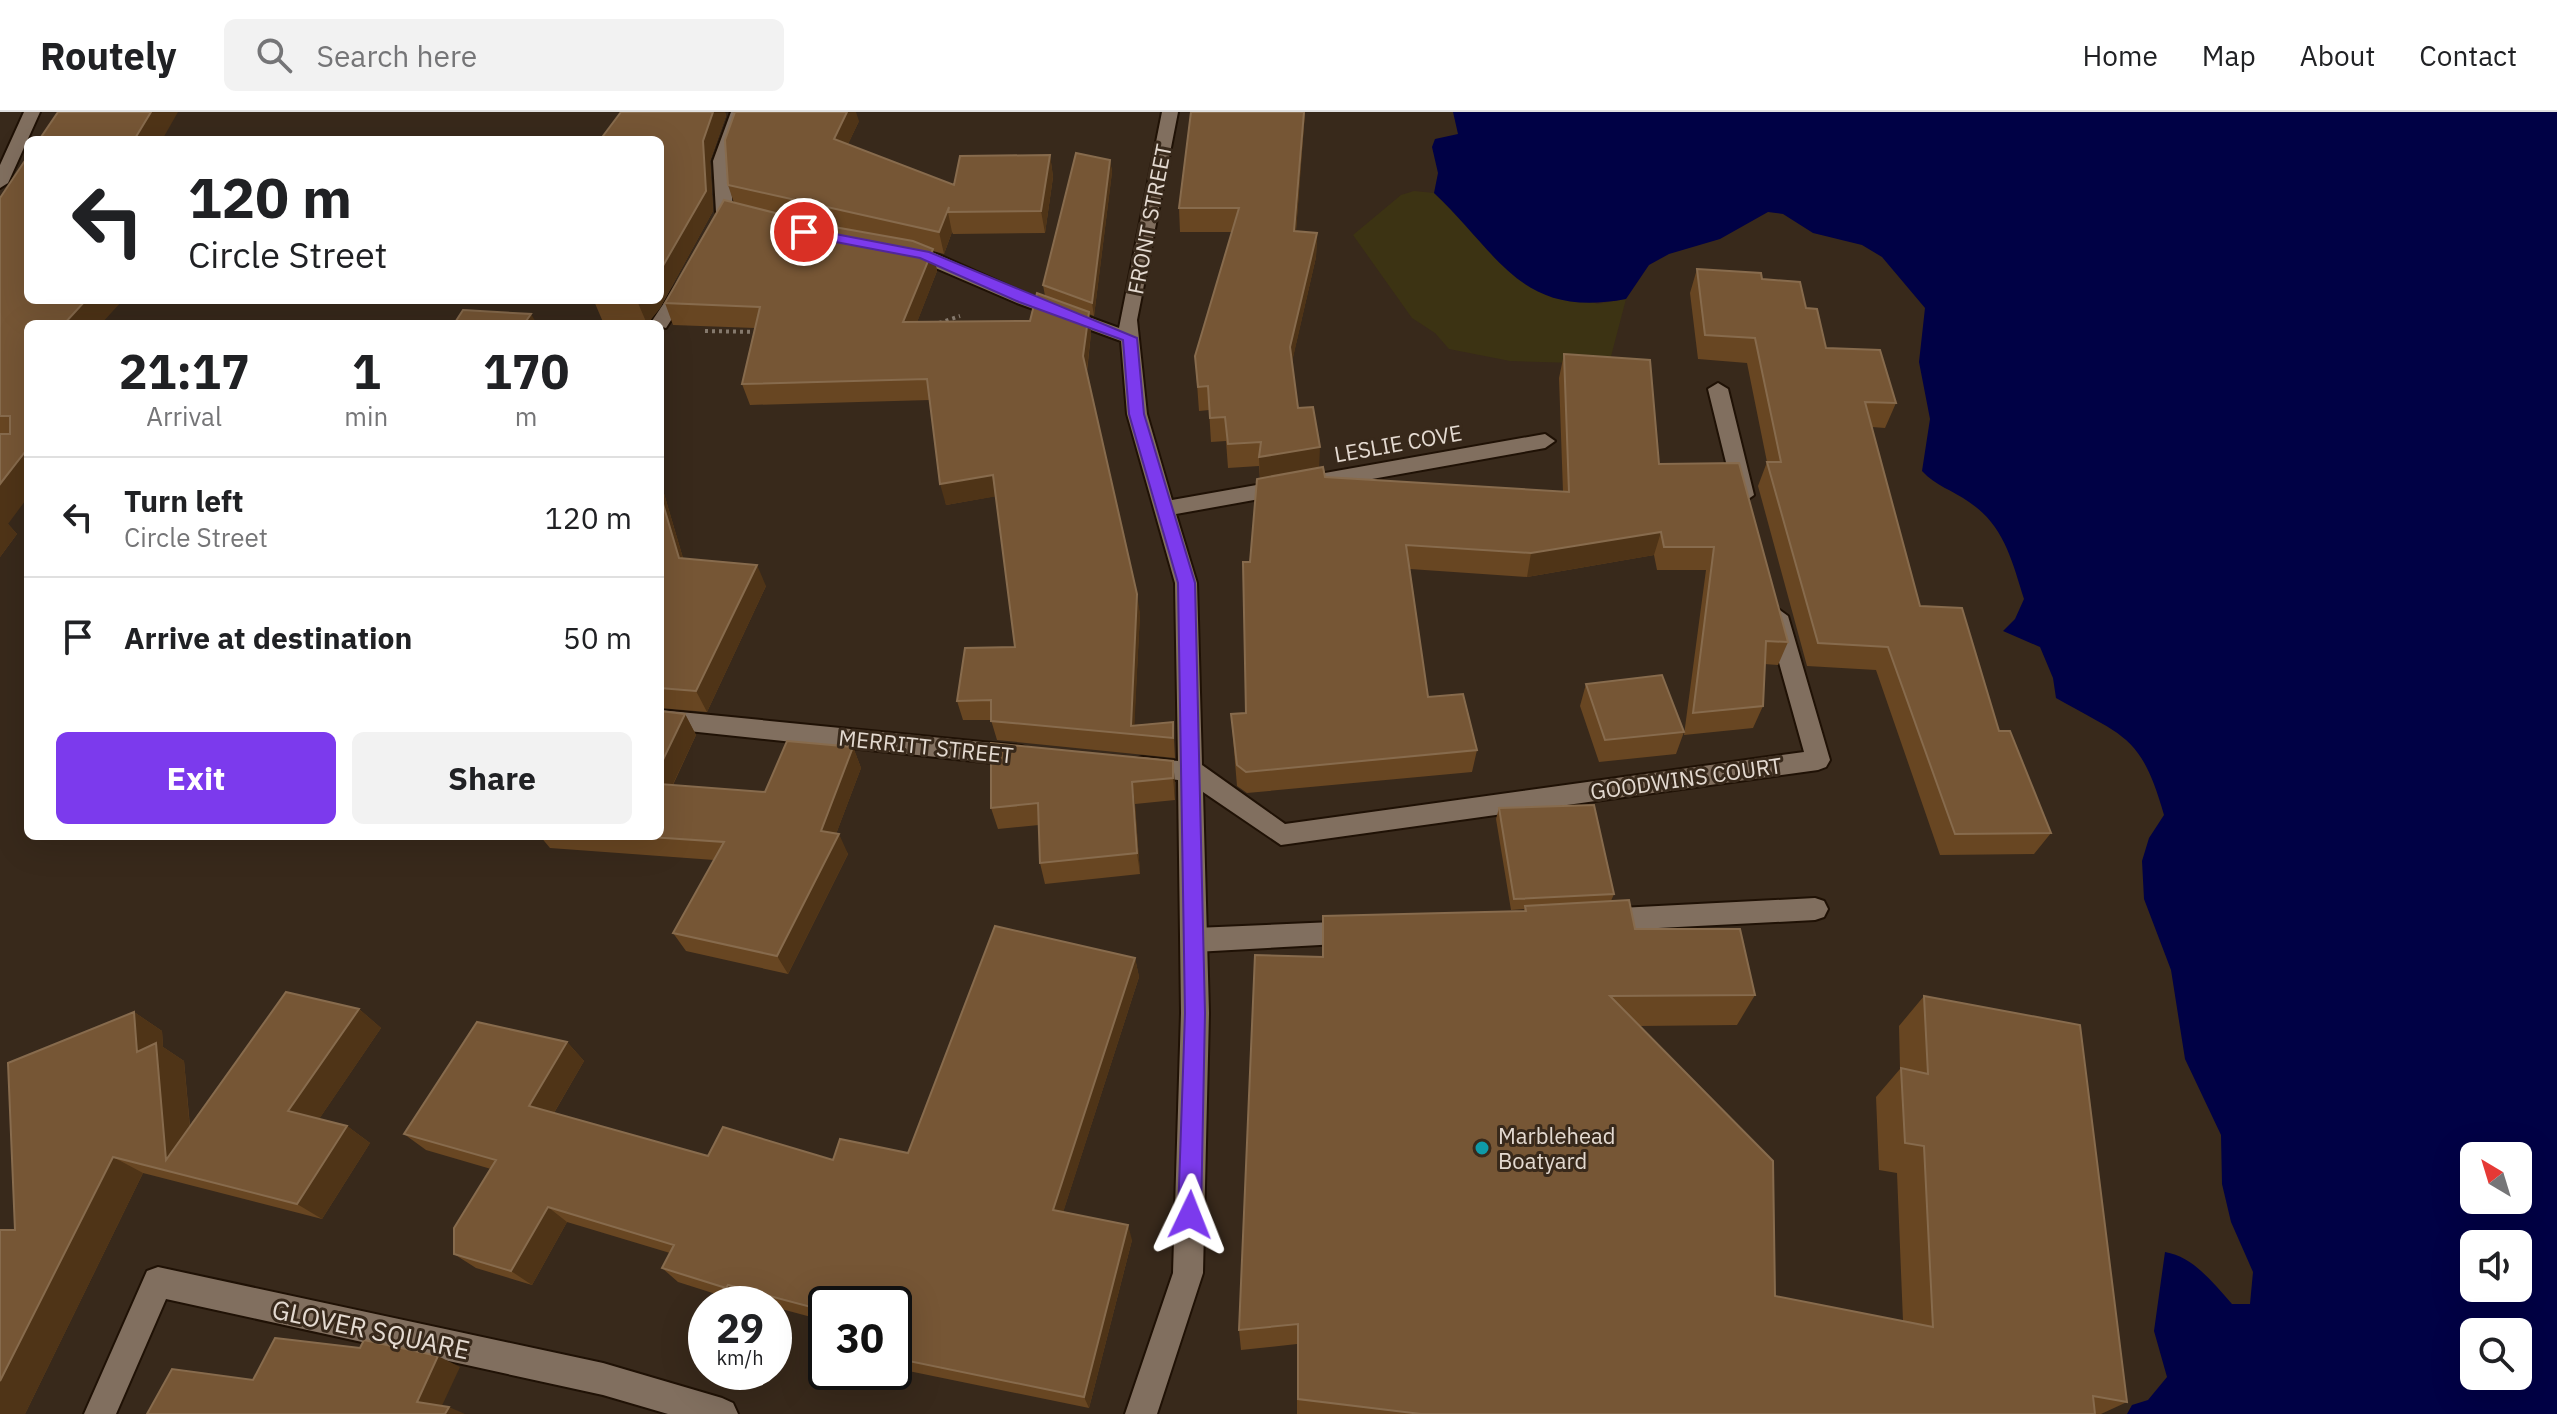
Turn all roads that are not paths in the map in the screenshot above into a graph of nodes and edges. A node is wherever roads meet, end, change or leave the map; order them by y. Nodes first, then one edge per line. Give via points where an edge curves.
1 (32, 112) edge
2 (739, 112) edge
3 (1170, 112) edge
4 (0, 183) edge
5 (755, 220) edge
6 (890, 249) edge
7 (690, 275) edge
8 (663, 320) edge
9 (1130, 338) junction
10 (1718, 389) dead end
11 (1545, 441) dead end
12 (1164, 509) junction
13 (1750, 518) edge
14 (1771, 593) edge
15 (664, 719) edge
16 (1052, 759) edge
17 (1115, 765) edge
18 (1193, 772) junction
19 (1815, 909) dead end
20 (1577, 921) edge
21 (1386, 930) edge
22 (1195, 940) junction
23 (100, 1414) edge
24 (722, 1414) edge
25 (1141, 1414) edge

1 - 4 street
2 - 5 street via 721,161 722,219
3 - 9 street, FRONT STREET via 1128,320
6 - 9 street via 924,255
7 - 8 street
9 - 12 street, FRONT STREET via 1137,414
10 - 13 street
11 - 12 street, LESLIE COVE
12 - 18 street, FRONT STREET via 1186,583
14 - 18 street, GOODWINS COURT via 1818,760 1281,835
15 - 16 street, MERRITT STREET
17 - 18 street
18 - 22 street, FRONT STREET
19 - 20 street
21 - 22 street
22 - 25 street, FRONT STREET via 1188,1273
23 - 24 street, GLOVER SQUARE via 158,1282 603,1379

